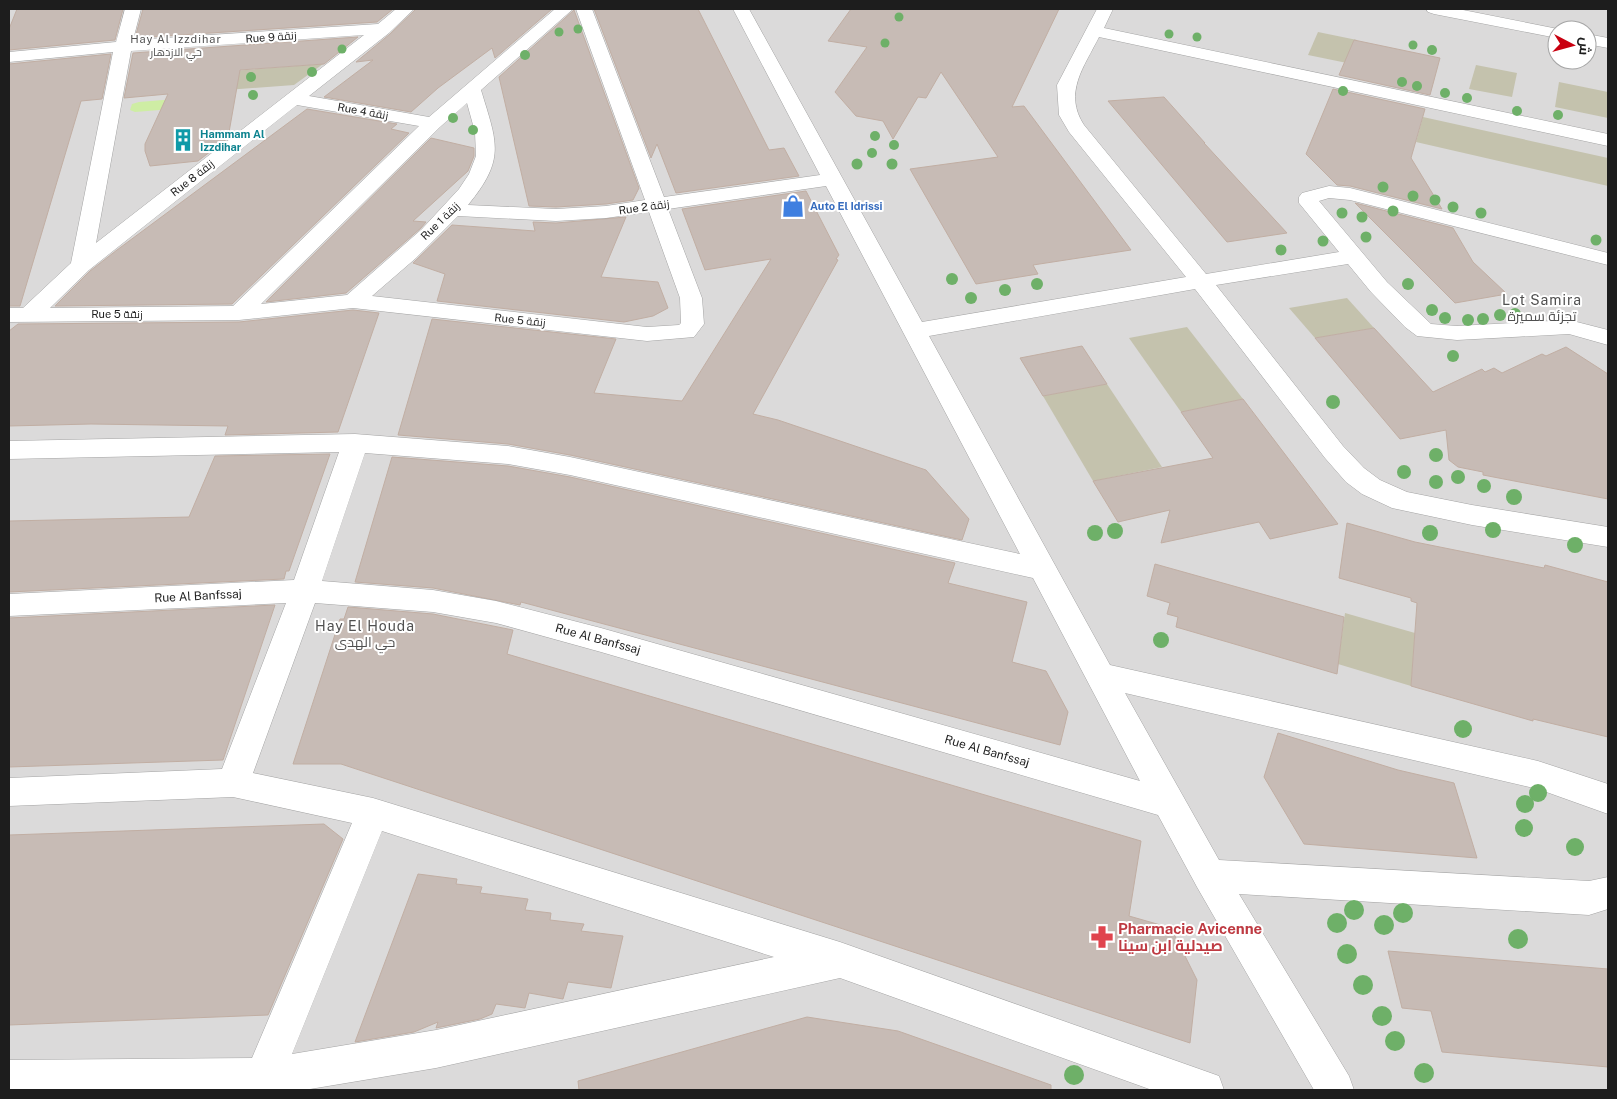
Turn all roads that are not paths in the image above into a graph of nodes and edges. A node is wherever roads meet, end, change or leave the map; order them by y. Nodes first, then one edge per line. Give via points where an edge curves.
1 (133, 9) edge
2 (406, 9) edge
3 (566, 9) edge
4 (584, 9) edge
5 (741, 9) edge
6 (1105, 9) edge
7 (1434, 9) edge
8 (384, 30) junction
9 (1093, 31) junction
10 (1547, 31) edge
11 (123, 46) junction
12 (9, 57) edge
13 (472, 89) junction
14 (294, 99) junction
15 (433, 123) junction
16 (1608, 140) edge
17 (832, 179) junction
18 (657, 205) junction
19 (454, 210) junction
20 (1355, 256) junction
21 (1608, 259) edge
22 (81, 264) junction
23 (1200, 280) junction
24 (353, 301) junction
25 (240, 314) junction
26 (19, 315) edge
27 (914, 332) junction
28 (1608, 338) edge
29 (355, 443) junction
30 (9, 450) edge
31 (1608, 537) edge
32 (1042, 569) junction
33 (305, 591) junction
34 (9, 605) edge
35 (1100, 675) junction
36 (233, 782) junction
37 (9, 792) edge
38 (1608, 799) edge
39 (1169, 804) junction
40 (373, 813) junction
41 (1209, 876) junction
42 (1608, 893) edge
43 (840, 960) junction
44 (9, 1080) edge
45 (260, 1083) edge
46 (1205, 1090) edge
47 (1335, 1090) edge

1 - 11 street
2 - 8 street, Rue 8 زنقة
3 - 13 street
4 - 18 street, Rue 5 زنقة
5 - 17 street
6 - 9 street
7 - 10 street
8 - 11 street, Rue 9 زنقة
8 - 14 street, Rue 8 زنقة
9 - 16 street
9 - 23 street via 1066,86 1068,115
11 - 12 street, Rue 9 زنقة
11 - 22 street
13 - 15 street
13 - 19 street, Rue 1 زنقة via 486,155 477,179
14 - 15 street, Rue 4 زنقة
14 - 22 street, Rue 8 زنقة
15 - 25 street
17 - 18 street, Rue 2 زنقة
17 - 27 street
18 - 19 street, Rue 2 زنقة via 578,215
18 - 24 street, Rue 5 زنقة via 691,298 693,324 686,332 647,334
19 - 24 street, Rue 1 زنقة
20 - 21 street via 1309,203 1309,197 1329,192 1350,194
20 - 23 street
20 - 28 street via 1379,287 1425,331 1456,333 1570,327
22 - 26 street, Rue 8 زنقة
23 - 27 street
23 - 31 street via 1334,452 1371,487 1401,501 1427,507
24 - 25 street, Rue 5 زنقة
25 - 26 street, Rue 5 زنقة
27 - 32 street
29 - 30 street
29 - 32 street via 508,455 570,466
29 - 33 street
32 - 35 street
33 - 34 street, Rue Al Banfssaj
33 - 36 street
33 - 39 street, Rue Al Banfssaj via 433,601 496,612
35 - 38 street via 1538,775
35 - 39 street
36 - 37 street
36 - 40 street
39 - 41 street
40 - 43 street
40 - 45 street
41 - 42 street via 1588,898
41 - 47 street
43 - 45 street via 436,1049
43 - 46 street
44 - 45 street

